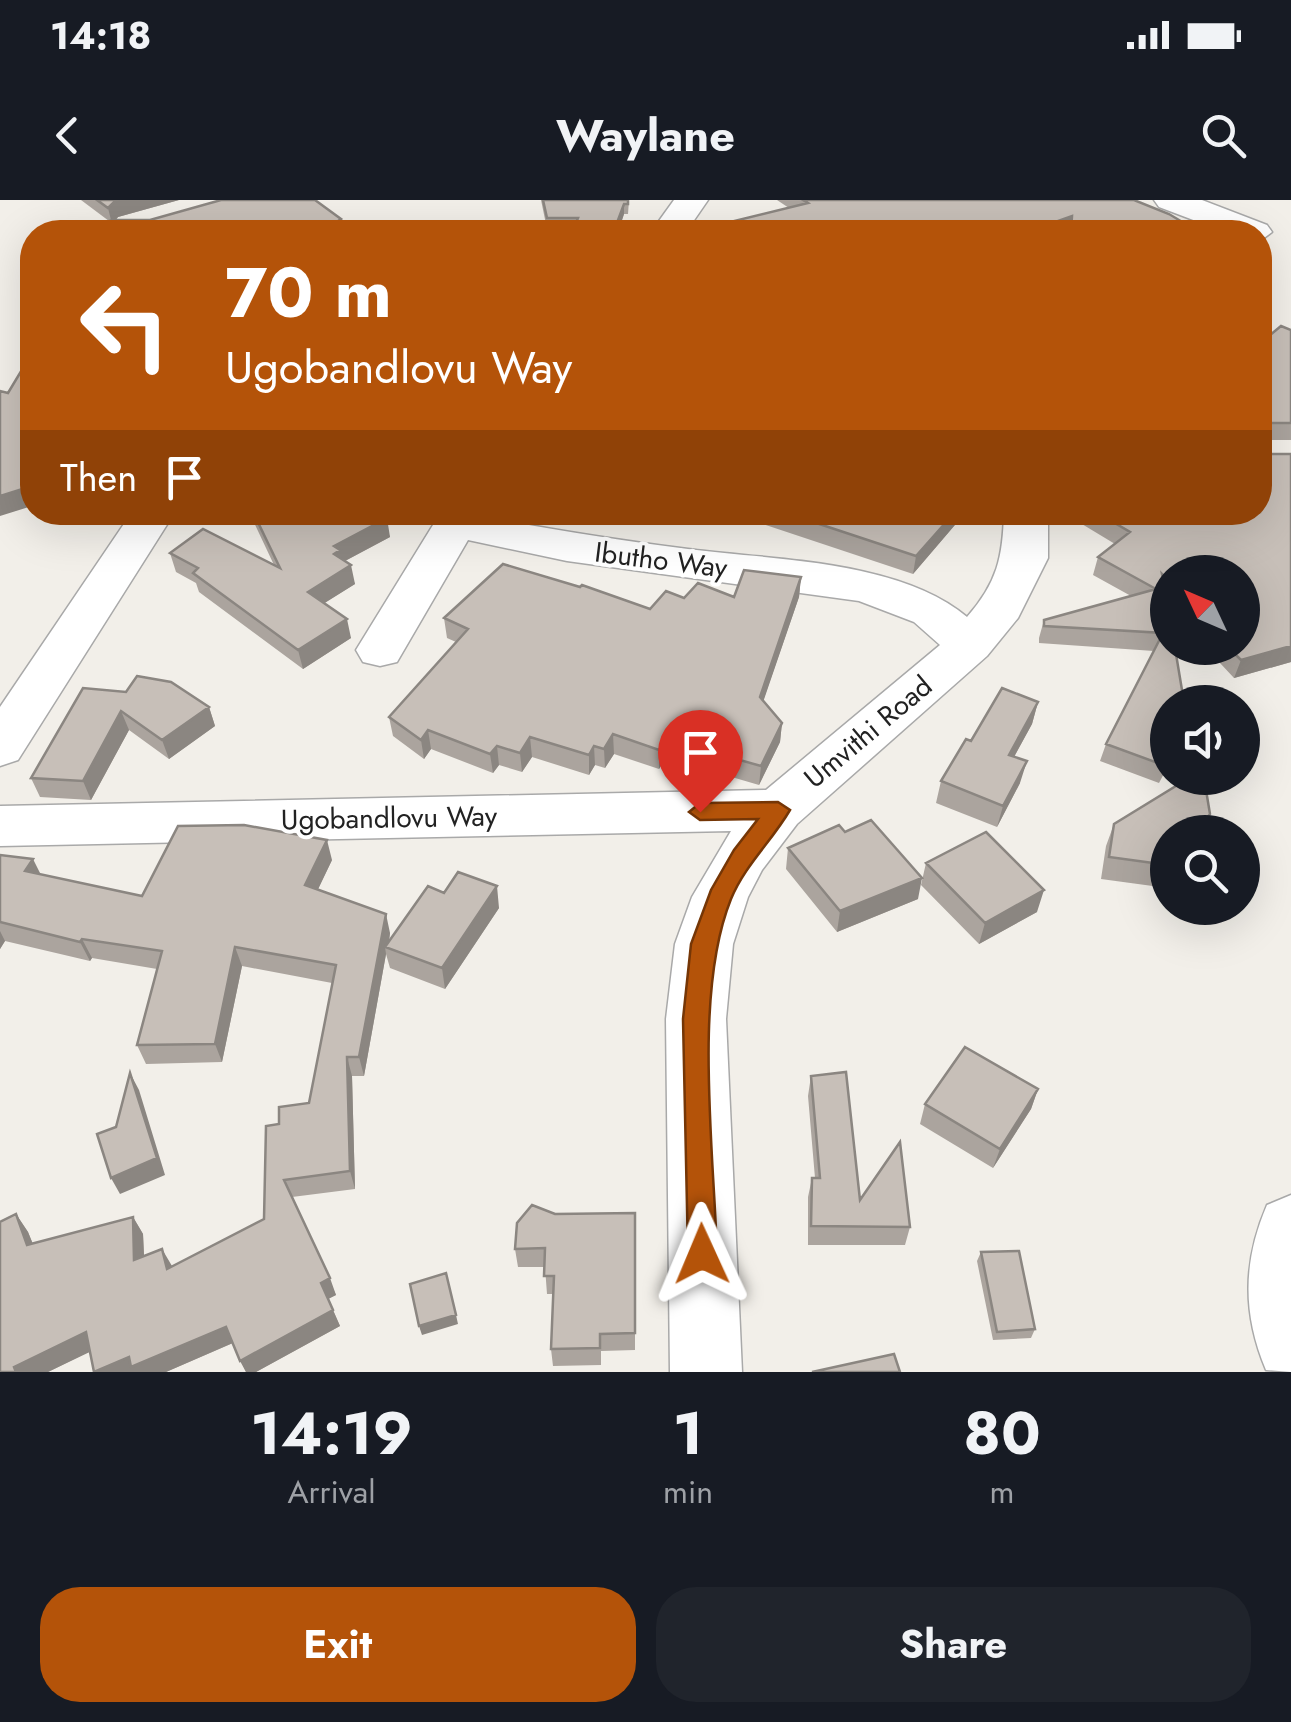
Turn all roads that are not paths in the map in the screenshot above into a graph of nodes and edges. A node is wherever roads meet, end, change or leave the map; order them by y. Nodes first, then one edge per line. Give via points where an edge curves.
1 (1171, 200) edge
2 (1220, 220) edge
3 (145, 525) edge
4 (456, 525) edge
5 (486, 525) edge
6 (1025, 525) edge
7 (970, 645) junction
8 (380, 650) dead end
9 (0, 747) edge
10 (778, 810) junction
11 (0, 826) edge
12 (1291, 1227) edge
13 (1291, 1345) edge
14 (706, 1372) edge

1 - 2 street
3 - 9 street
4 - 8 street
5 - 7 street, Ibutho Way via 567,547 866,588 932,611
6 - 7 street, Umvithi Road via 1015,583
7 - 10 street, Umvithi Road
10 - 11 street, Ugobandlovu Way
10 - 14 street, Umvithi Road via 742,856 704,944 696,1019
12 - 13 street via 1281,1295

